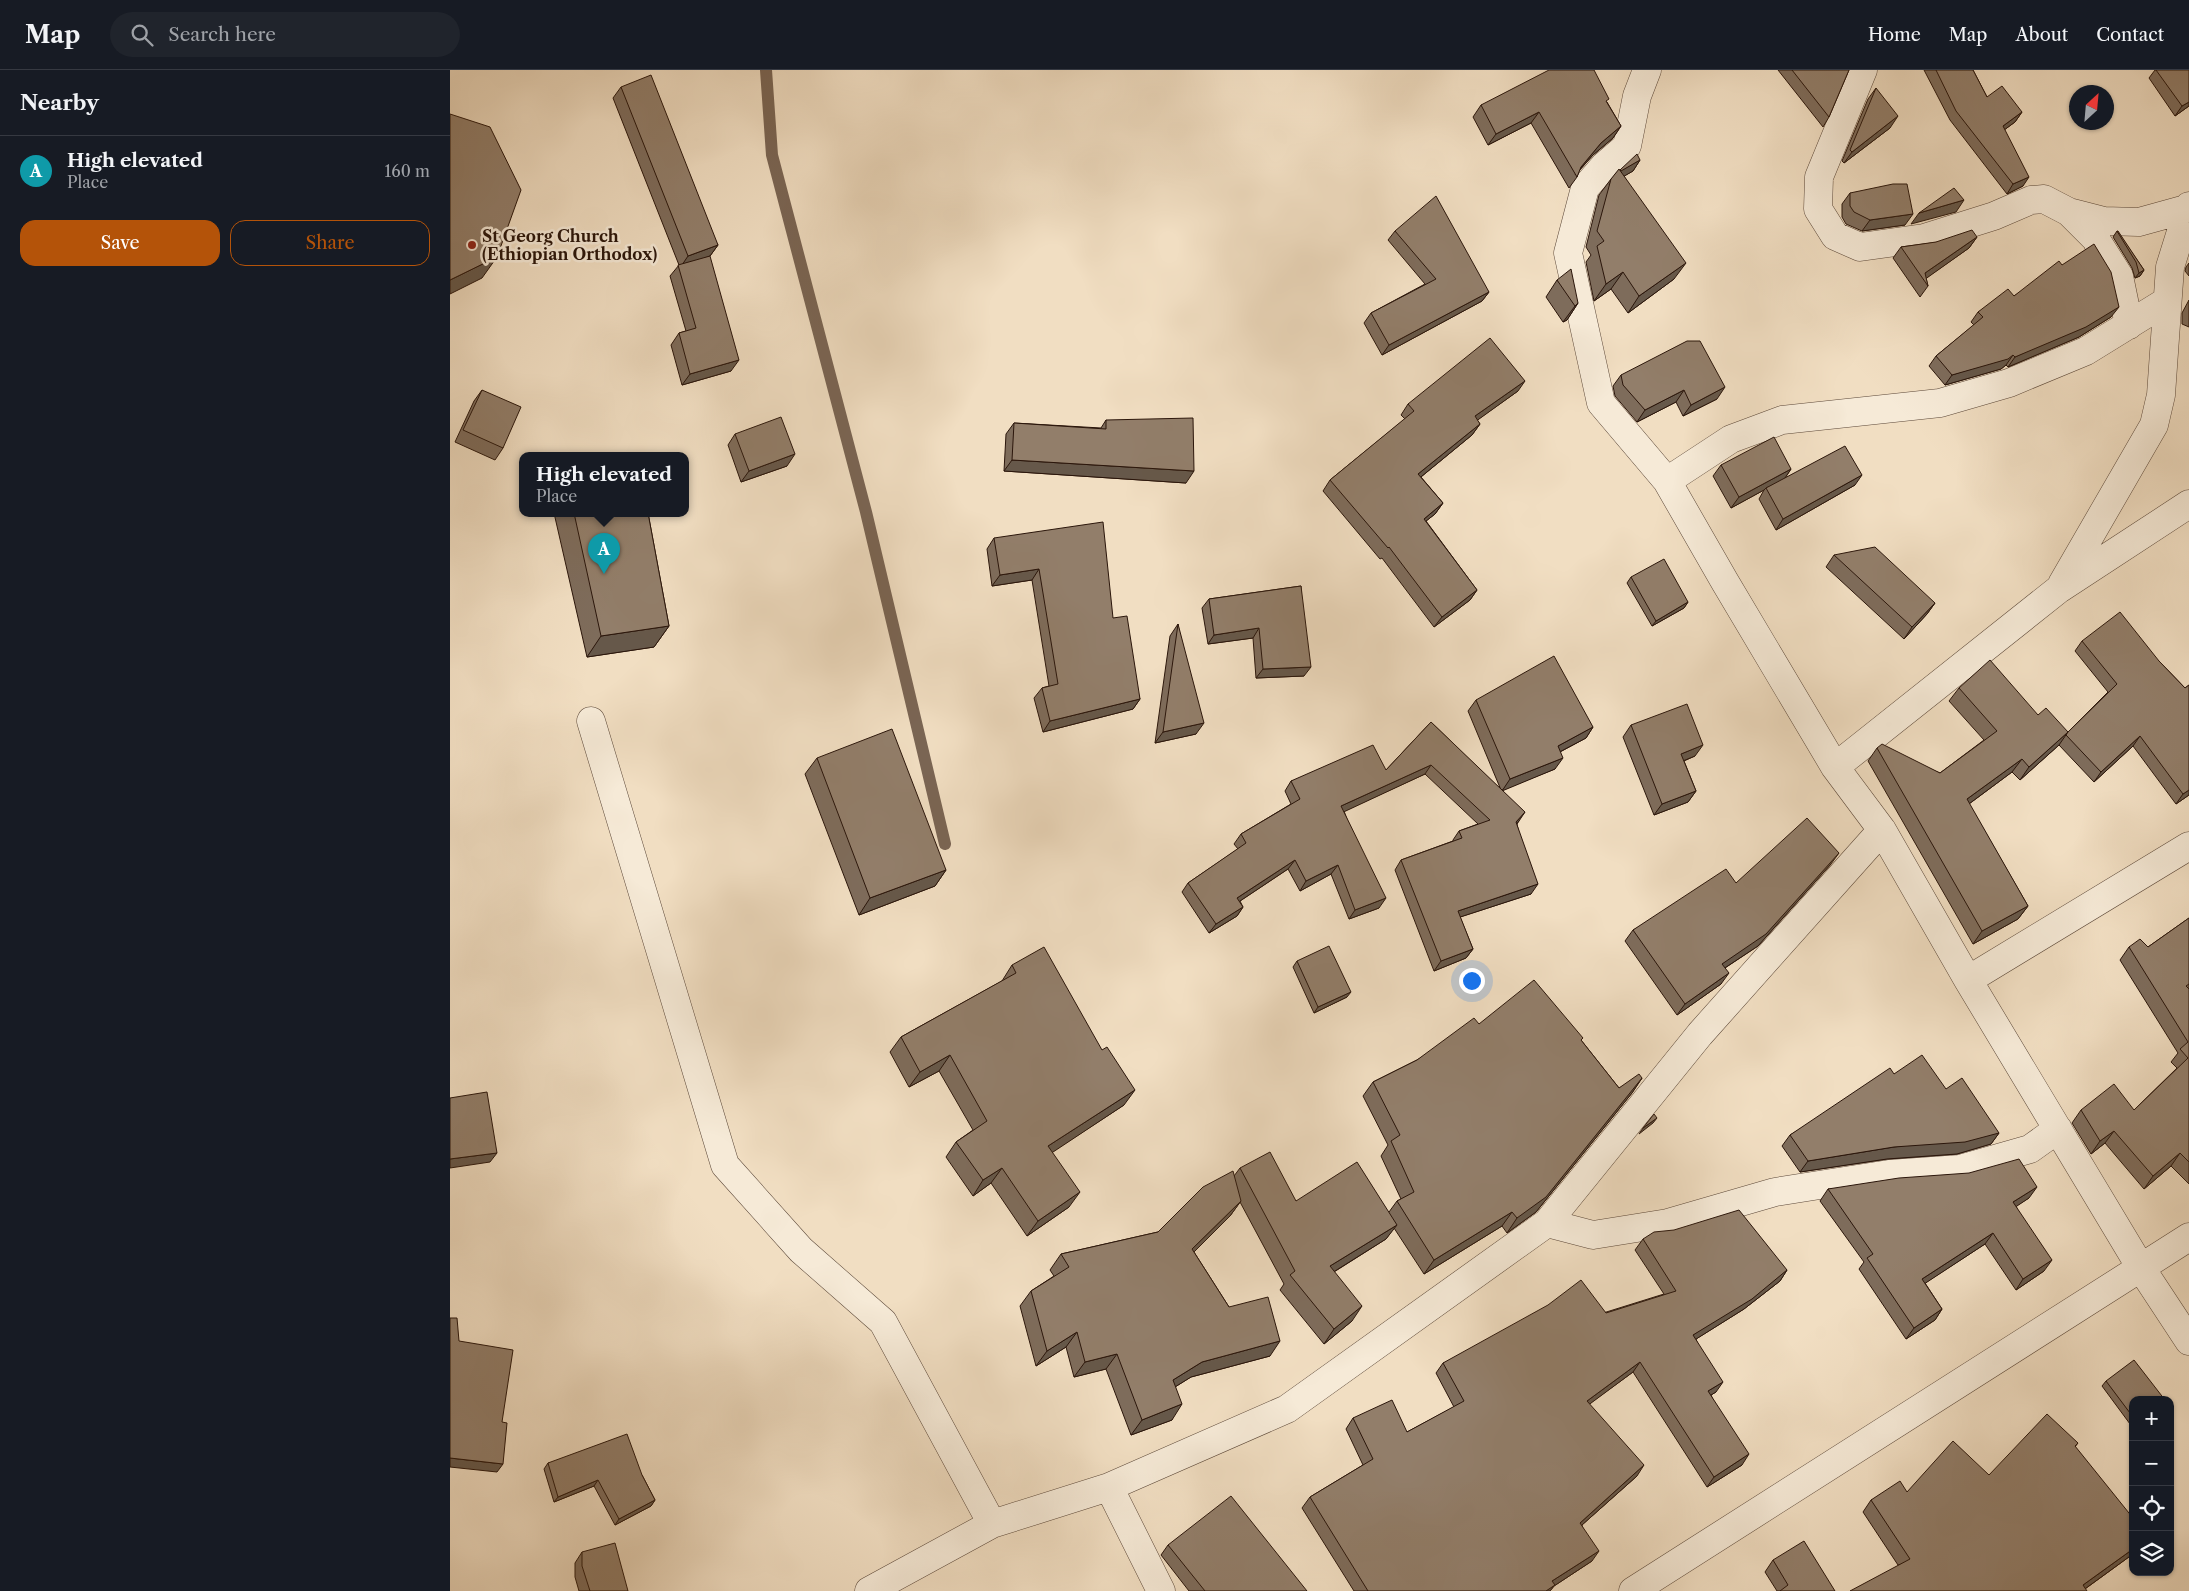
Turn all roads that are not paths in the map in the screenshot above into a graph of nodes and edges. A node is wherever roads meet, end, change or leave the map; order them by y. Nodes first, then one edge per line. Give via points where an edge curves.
1 (1647, 70) edge
2 (1863, 70) edge
3 (2188, 208) edge
4 (2069, 212) junction
5 (2167, 301) junction
6 (2129, 326) junction
7 (1667, 481) junction
8 (2189, 504) edge
9 (2059, 589) junction
10 (591, 721) dead end
11 (1835, 767) junction
12 (1882, 830) junction
13 (2189, 846) edge
14 (1968, 980) junction
15 (2058, 1129) junction
16 (1547, 1223) junction
17 (2189, 1237) edge
18 (2141, 1268) junction
19 (2189, 1341) edge
20 (1109, 1487) junction
21 (992, 1524) junction
22 (870, 1591) edge
23 (1161, 1591) edge
24 (1633, 1591) edge

1 - 7 street via 1637,96 1628,146 1585,188 1568,252 1601,403
2 - 4 street via 1819,177 1818,209 1835,236 1860,247 1924,238 1994,216 2031,200 2044,199
3 - 4 street via 2139,222 2104,221
3 - 5 street via 2170,267
4 - 6 street via 2095,238 2119,276
5 - 6 street
5 - 9 street via 2161,395 2154,425
6 - 7 street via 2086,351 2017,380 1940,403 1782,420 1731,439
7 - 11 street
8 - 9 street
9 - 11 street
10 - 21 street via 725,1165 801,1250 883,1322
11 - 12 street
12 - 14 street
12 - 16 street via 1700,1034
13 - 14 street
14 - 15 street
15 - 16 street via 2030,1149 1960,1169 1889,1174 1775,1192 1668,1223 1593,1235
15 - 18 street
16 - 20 street via 1287,1409
17 - 18 street
18 - 19 street
18 - 24 street
20 - 21 street
20 - 23 street
21 - 22 street

